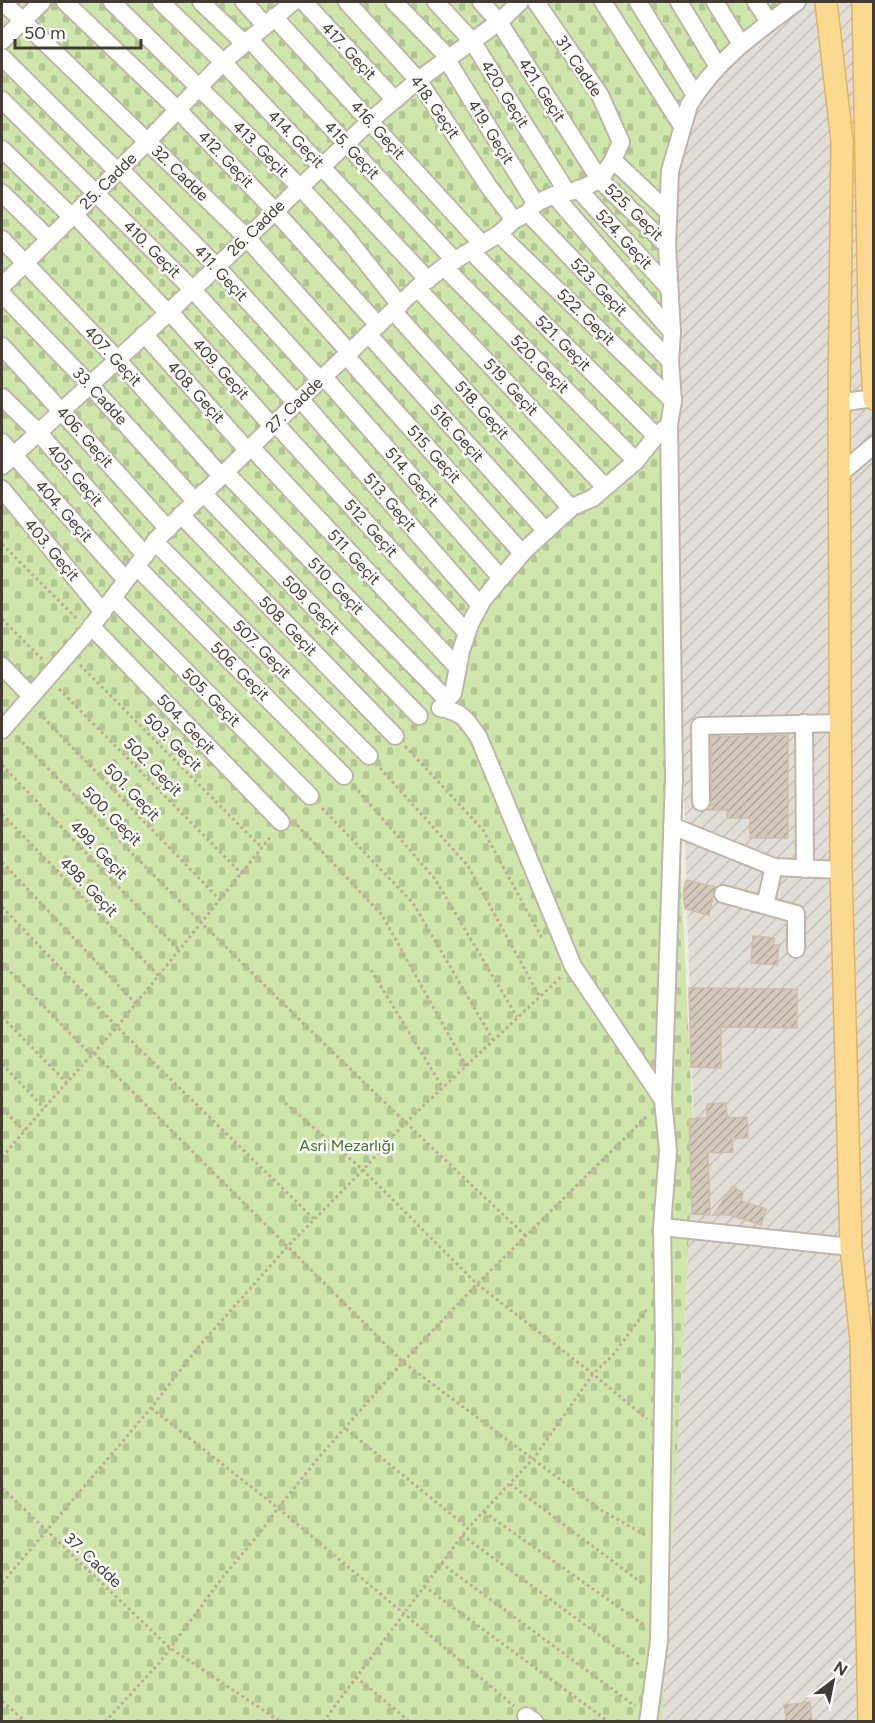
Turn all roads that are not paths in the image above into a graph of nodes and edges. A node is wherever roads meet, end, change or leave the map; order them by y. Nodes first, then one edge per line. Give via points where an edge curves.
1 (3, 2) edge
2 (42, 2) edge
3 (65, 2) edge
4 (112, 2) edge
5 (160, 2) edge
6 (201, 2) edge
7 (243, 2) edge
8 (294, 2) edge
9 (347, 2) edge
10 (394, 2) edge
11 (436, 2) edge
12 (481, 2) edge
13 (520, 2) edge
14 (536, 2) edge
15 (603, 2) edge
16 (638, 2) edge
17 (679, 2) edge
18 (715, 2) edge
19 (756, 2) edge
20 (797, 2) edge
21 (826, 2) edge
22 (863, 2) edge
23 (22, 21) junction
24 (270, 21) junction
25 (499, 22) junction
26 (768, 22) junction
27 (2, 41) edge
28 (246, 41) junction
29 (472, 41) junction
30 (741, 44) junction
31 (2, 57) edge
32 (448, 59) junction
33 (223, 62) junction
34 (717, 65) junction
35 (418, 80) junction
36 (199, 86) junction
37 (695, 95) junction
38 (2, 100) edge
39 (395, 100) junction
40 (177, 109) junction
41 (369, 121) junction
42 (682, 126) junction
43 (148, 141) junction
44 (346, 143) junction
45 (2, 150) edge
46 (613, 160) junction
47 (322, 165) junction
48 (119, 170) junction
49 (600, 180) junction
50 (299, 186) junction
51 (566, 192) junction
52 (2, 193) edge
53 (96, 193) junction
54 (274, 210) junction
55 (526, 212) junction
56 (668, 212) junction
57 (73, 215) junction
58 (499, 234) junction
59 (246, 237) junction
60 (2, 238) edge
61 (49, 239) junction
62 (667, 245) junction
63 (477, 248) junction
64 (26, 262) junction
65 (449, 264) junction
66 (216, 266) junction
67 (423, 284) junction
68 (2, 286) edge
69 (669, 288) junction
70 (192, 289) junction
71 (2, 294) edge
72 (396, 308) junction
73 (169, 312) junction
74 (871, 312) edge
75 (373, 330) junction
76 (672, 332) junction
77 (144, 334) junction
78 (2, 346) edge
79 (347, 354) junction
80 (117, 359) junction
81 (670, 361) junction
82 (322, 378) junction
83 (89, 384) junction
84 (2, 397) edge
85 (873, 398) edge
86 (298, 401) junction
87 (673, 401) junction
88 (839, 402) junction
89 (61, 410) junction
90 (274, 425) junction
91 (669, 425) junction
92 (38, 432) junction
93 (656, 436) junction
94 (2, 442) edge
95 (873, 445) edge
96 (250, 449) junction
97 (8, 460) edge
98 (636, 461) junction
99 (841, 473) junction
100 (223, 474) junction
101 (605, 487) junction
102 (2, 489) edge
103 (199, 497) junction
104 (571, 508) junction
105 (181, 515) junction
106 (168, 529) junction
107 (546, 531) junction
108 (522, 553) junction
109 (141, 561) junction
110 (501, 578) junction
111 (480, 604) junction
112 (108, 605) junction
113 (90, 628) junction
114 (467, 633) junction
115 (2, 666) edge
116 (458, 668) junction
117 (29, 698) junction
118 (444, 704) junction
119 (419, 716) dead end
120 (804, 723) junction
121 (841, 723) junction
122 (4, 728) edge
123 (395, 736) road end
124 (369, 756) road end
125 (344, 776) road end
126 (310, 796) road end
127 (701, 802) dead end
128 (281, 822) road end
129 (672, 826) junction
130 (774, 867) junction
131 (806, 868) junction
132 (841, 870) junction
133 (723, 894) dead end
134 (765, 905) junction
135 (796, 949) dead end
136 (663, 1100) junction
137 (662, 1227) junction
138 (852, 1247) junction
139 (648, 1719) edge
140 (869, 1722) edge

1 - 23 street, 32. Cadde
2 - 23 street
3 - 40 street, 412. Geçit
4 - 36 street, 413. Geçit
5 - 33 street, 414. Geçit
6 - 28 street, 415. Geçit
7 - 24 street, 416. Geçit
8 - 24 street, 25. Cadde
8 - 39 street, 417. Geçit
9 - 35 street, 418. Geçit
10 - 32 street, 419. Geçit
11 - 29 street, 420. Geçit
12 - 25 street, 421. Geçit
13 - 25 street, 26. Cadde
14 - 46 street, 31. Cadde via 600,95 621,142
15 - 42 street
16 - 37 street
17 - 34 street
18 - 30 street
19 - 26 street
20 - 26 street
21 - 88 main road via 842,141
22 - 74 main road
23 - 27 street
23 - 43 street, 32. Cadde
24 - 28 street, 25. Cadde
24 - 41 street, 416. Geçit
25 - 29 street, 26. Cadde
25 - 49 street, 421. Geçit
26 - 30 street
28 - 33 street, 25. Cadde
28 - 44 street, 415. Geçit
29 - 32 street, 26. Cadde
29 - 51 street, 420. Geçit
30 - 34 street
31 - 48 street, 411. Geçit
32 - 35 street, 26. Cadde
32 - 55 street, 419. Geçit
33 - 36 street, 25. Cadde
33 - 47 street, 414. Geçit
34 - 37 street
35 - 39 street, 26. Cadde
35 - 55 street, 418. Geçit via 489,187
36 - 40 street, 25. Cadde
36 - 50 street, 413. Geçit
37 - 42 street
38 - 53 street, 410. Geçit
39 - 41 street, 26. Cadde
40 - 43 street, 25. Cadde
40 - 54 street, 412. Geçit
41 - 44 street, 26. Cadde
41 - 63 street, 416. Geçit
42 - 56 street via 670,171
43 - 48 street, 25. Cadde
43 - 59 street, 32. Cadde
44 - 47 street, 26. Cadde
44 - 65 street, 415. Geçit
45 - 57 street, 409. Geçit
46 - 49 street
46 - 56 street
47 - 50 street, 26. Cadde
47 - 67 street, 414. Geçit
48 - 53 street, 25. Cadde
48 - 66 street, 411. Geçit
49 - 51 street, 27. Cadde
49 - 62 street, 525. Geçit
50 - 54 street, 26. Cadde
50 - 72 street, 413. Geçit via 342,232
51 - 55 street, 27. Cadde
51 - 69 street, 524. Geçit
51 - 76 street, 523. Geçit
52 - 61 street
53 - 57 street, 25. Cadde
53 - 70 street, 410. Geçit
54 - 59 street, 26. Cadde
54 - 75 street, 412. Geçit
55 - 58 street, 27. Cadde
55 - 81 street, 523. Geçit
56 - 62 street
57 - 61 street, 25. Cadde
57 - 73 street, 409. Geçit
58 - 63 street, 27. Cadde
58 - 87 street, 522. Geçit
59 - 66 street, 26. Cadde
59 - 79 street, 32. Cadde
60 - 64 street, 407. Geçit
61 - 64 street, 25. Cadde
62 - 69 street
63 - 65 street, 27. Cadde
63 - 93 street, 521. Geçit
64 - 68 street, 25. Cadde
64 - 80 street, 407. Geçit
65 - 67 street, 27. Cadde
65 - 98 street, 520. Geçit
66 - 70 street, 26. Cadde
66 - 82 street, 411. Geçit
67 - 72 street, 27. Cadde
67 - 101 street, 519. Geçit
69 - 76 street
70 - 73 street, 26. Cadde
70 - 86 street, 410. Geçit
71 - 83 street, 33. Cadde
72 - 75 street, 27. Cadde
72 - 104 street, 518. Geçit
73 - 77 street, 26. Cadde
73 - 90 street, 409. Geçit
74 - 85 main road
75 - 79 street, 27. Cadde
75 - 107 street, 516. Geçit
76 - 81 street
77 - 80 street, 26. Cadde
77 - 96 street, 408. Geçit
78 - 89 street, 406. Geçit
79 - 82 street, 27. Cadde
79 - 108 street, 515. Geçit
80 - 83 street, 26. Cadde
80 - 100 street, 407. Geçit
81 - 87 street
82 - 86 street, 27. Cadde
82 - 110 street, 514. Geçit
83 - 89 street, 26. Cadde
83 - 103 street, 33. Cadde
84 - 92 street, 405. Geçit
85 - 88 street
86 - 90 street, 27. Cadde
86 - 111 street, 513. Geçit
87 - 91 street
88 - 99 main road
89 - 92 street, 26. Cadde
89 - 106 street, 406. Geçit
90 - 96 street, 27. Cadde
90 - 114 street, 512. Geçit
91 - 93 street
91 - 129 street
92 - 97 street, 26. Cadde
92 - 109 street, 405. Geçit
93 - 98 street
94 - 97 street, 404. Geçit
95 - 99 street
96 - 100 street, 27. Cadde
96 - 116 street, 511. Geçit
97 - 109 street, 404. Geçit
98 - 101 street
99 - 121 main road
100 - 103 street, 27. Cadde
100 - 118 street, 510. Geçit
101 - 104 street via 593,498
102 - 112 street, 403. Geçit
103 - 105 street, 27. Cadde
103 - 119 street, 509. Geçit
104 - 107 street
105 - 106 street, 27. Cadde
105 - 123 street, 508. Geçit
106 - 109 street, 27. Cadde
107 - 108 street
108 - 110 street
109 - 112 street, 27. Cadde
109 - 124 street, 507. Geçit
109 - 125 street, 506. Geçit
110 - 111 street
111 - 114 street
112 - 113 street, 27. Cadde
112 - 126 street, 505. Geçit
113 - 117 street, 27. Cadde
113 - 128 street, 504. Geçit
114 - 116 street
115 - 117 street
116 - 118 street via 453,693
117 - 122 street, 27. Cadde
118 - 136 street via 464,716 479,738 573,966
120 - 121 street
120 - 127 street via 700,726
120 - 131 street
121 - 132 main road
129 - 130 street
129 - 136 street
130 - 131 street
130 - 134 street
131 - 132 street
132 - 138 main road
133 - 134 street
134 - 135 street via 796,914
136 - 137 street via 668,1150
137 - 138 street
137 - 139 street via 662,1545 659,1635
138 - 140 main road via 861,1340

